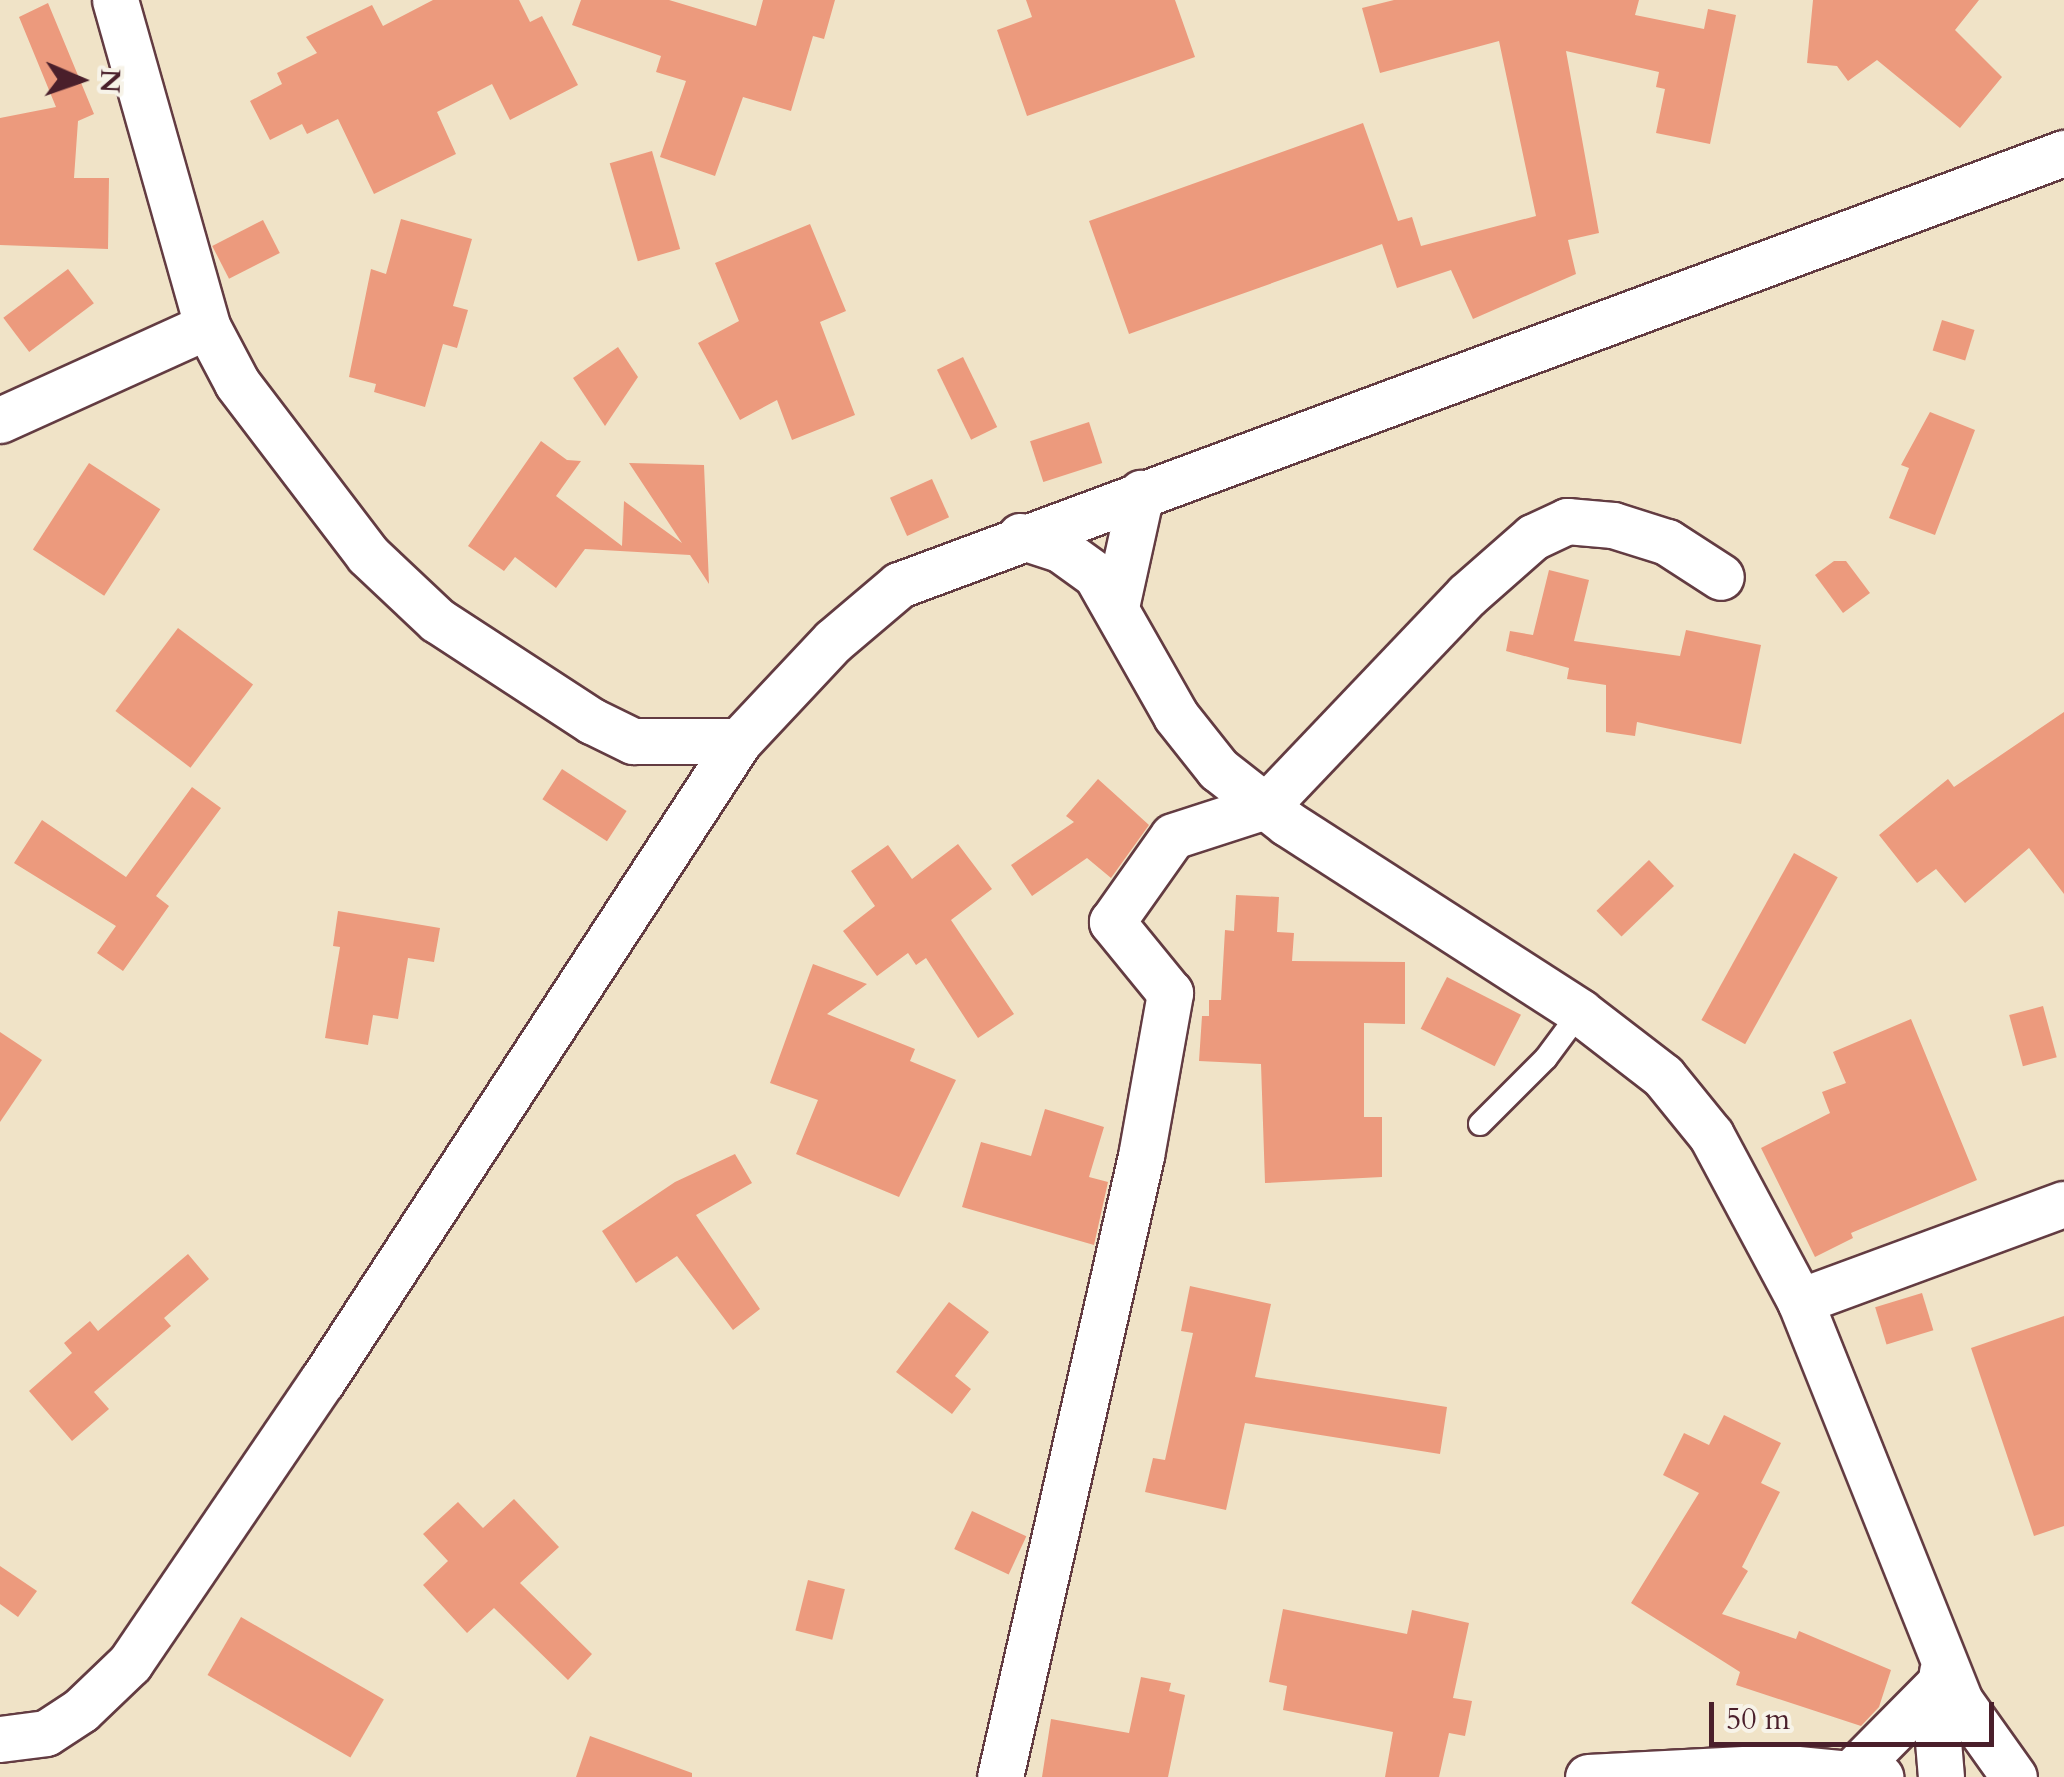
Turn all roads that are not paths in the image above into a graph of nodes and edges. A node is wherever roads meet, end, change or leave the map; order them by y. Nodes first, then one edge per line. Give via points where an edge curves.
1 (115, 0) edge
2 (2064, 154) edge
3 (207, 326) junction
4 (0, 420) edge
5 (1141, 493) junction
6 (1020, 536) junction
7 (1720, 577) dead end
8 (1116, 607) junction
9 (738, 741) junction
10 (1266, 806) junction
11 (1580, 1012) junction
12 (1480, 1124) dead end
13 (2064, 1204) edge
14 (1800, 1302) junction
15 (1942, 1672) junction
16 (0, 1738) edge
17 (1866, 1774) edge
18 (1000, 1777) edge
19 (1588, 1777) edge
20 (1941, 1777) edge
21 (2014, 1777) edge

1 - 3 street
2 - 5 street
3 - 4 street
3 - 9 street via 237,383 300,470 368,554 437,620 633,741
5 - 6 street
5 - 8 street
6 - 8 street via 1060,549 1096,575
6 - 9 street via 899,584
7 - 10 street via 1667,542 1613,525 1567,521 1533,537 1467,595
8 - 10 street via 1176,716 1218,769
9 - 16 street via 322,1382 130,1663 46,1734
10 - 11 street
10 - 18 street via 1173,836 1112,922 1170,994 1140,1156
11 - 12 lane via 1546,1058
11 - 14 street via 1663,1076 1711,1134
13 - 14 street
14 - 15 street
15 - 17 street
15 - 20 street
15 - 21 street
17 - 19 street via 1777,1767

